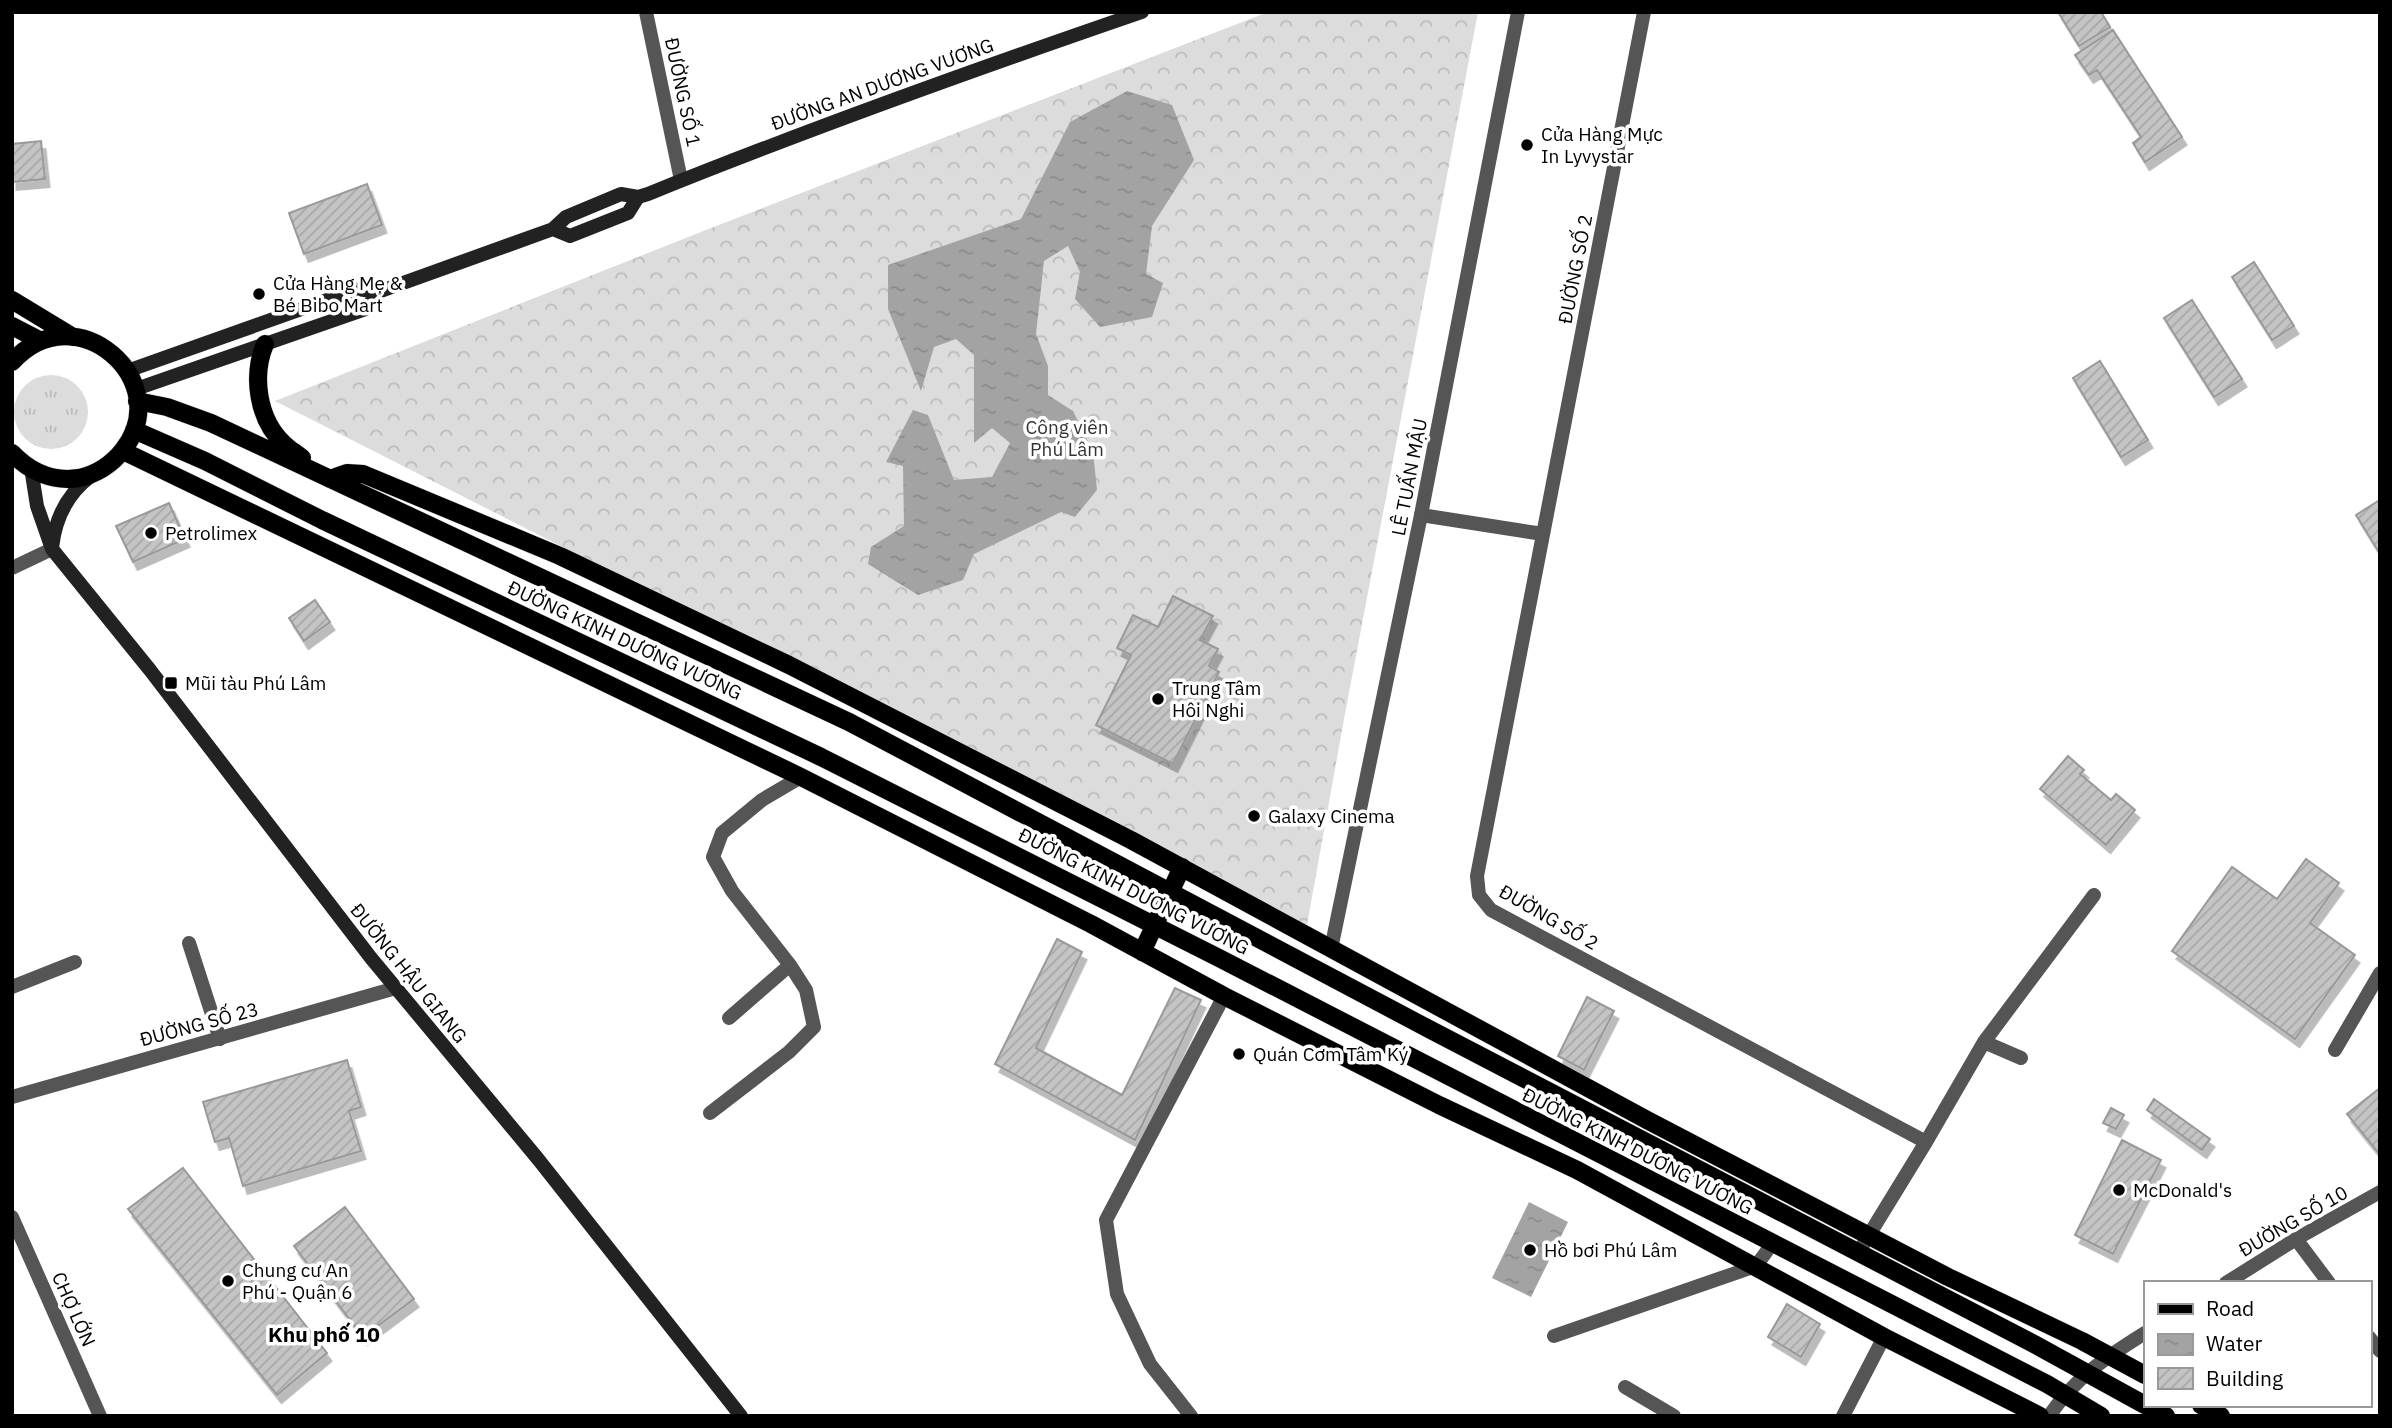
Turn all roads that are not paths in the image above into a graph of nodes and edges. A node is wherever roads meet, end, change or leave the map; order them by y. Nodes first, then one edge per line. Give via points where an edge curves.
1 (646, 12) edge
2 (1142, 12) edge
3 (1518, 12) edge
4 (1644, 12) edge
5 (681, 180) junction
6 (378, 292) junction
7 (12, 300) edge
8 (12, 326) edge
9 (73, 337) junction
10 (41, 341) junction
11 (265, 344) junction
12 (12, 362) edge
13 (127, 371) junction
14 (136, 395) junction
15 (134, 430) junction
16 (123, 451) junction
17 (12, 453) edge
18 (31, 468) junction
19 (96, 472) junction
20 (330, 479) junction
21 (1421, 515) junction
22 (1543, 534) junction
23 (52, 549) junction
24 (12, 568) edge
25 (800, 777) junction
26 (1182, 867) junction
27 (1170, 892) junction
28 (2094, 895) dead end
29 (1154, 926) junction
30 (189, 943) dead end
31 (1331, 949) junction
32 (1142, 952) junction
33 (75, 962) dead end
34 (790, 965) junction
35 (2380, 973) edge
36 (1326, 974) junction
37 (12, 987) edge
38 (396, 989) junction
39 (1224, 996) junction
40 (729, 1018) dead end
41 (220, 1039) junction
42 (1984, 1042) junction
43 (2334, 1049) dead end
44 (2021, 1058) dead end
45 (12, 1097) edge
46 (710, 1112) dead end
47 (1926, 1142) junction
48 (2380, 1192) edge
49 (12, 1217) edge
50 (1869, 1236) junction
51 (2296, 1239) junction
52 (1772, 1244) junction
53 (1858, 1253) junction
54 (1756, 1266) junction
55 (2229, 1281) edge
56 (2328, 1281) edge
57 (2144, 1334) edge
58 (1554, 1336) dead end
59 (1884, 1336) junction
60 (2108, 1356) junction
61 (2085, 1373) junction
62 (2144, 1375) edge
63 (1625, 1387) dead end
64 (2064, 1394) junction
65 (2144, 1404) edge
66 (2149, 1407) edge
67 (2205, 1407) edge
68 (100, 1416) edge
69 (741, 1416) edge
70 (1191, 1416) edge
71 (1674, 1416) edge
72 (1843, 1416) edge
73 (2039, 1416) edge
74 (2049, 1416) edge
75 (2102, 1416) edge
76 (2166, 1416) edge
77 (2221, 1416) edge

1 - 5 street, ĐƯỜNG SỐ 1
2 - 5 main road, ĐƯỜNG AN DƯƠNG VƯƠNG
3 - 21 street, LÊ TUẤN MẬU
4 - 22 street, ĐƯỜNG SỐ 2
5 - 6 main road, ĐƯỜNG AN DƯƠNG VƯƠNG via 638,197 621,194 566,217 553,229
6 - 11 main road, ĐƯỜNG AN DƯƠNG VƯƠNG via 366,309
6 - 13 main road, ĐƯỜNG AN DƯƠNG VƯƠNG via 358,289
7 - 9 main road
8 - 10 main road
9 - 10 main road
9 - 13 main road via 101,345
10 - 12 main road
11 - 14 main road, ĐƯỜNG AN DƯƠNG VƯƠNG
11 - 20 main road via 257,374 268,420 283,443
13 - 14 main road
14 - 15 main road
14 - 20 main road, ĐƯỜNG KINH DƯƠNG VƯƠNG via 191,415
15 - 16 main road
15 - 29 main road, ĐƯỜNG KINH DƯƠNG VƯƠNG via 821,757
16 - 19 main road
16 - 25 main road
17 - 18 main road
18 - 19 main road via 63,479
18 - 23 main road, ĐƯỜNG HẬU GIANG via 37,506
19 - 23 main road via 64,506
20 - 26 main road, ĐƯỜNG KINH DƯƠNG VƯƠNG via 363,474 560,556 789,665
20 - 27 main road, ĐƯỜNG KINH DƯƠNG VƯƠNG via 849,722
21 - 22 street
21 - 31 street, LÊ TUẤN MẬU
22 - 47 street, ĐƯỜNG SỐ 2 via 1477,876 1479,895 1491,910
23 - 24 street
23 - 38 main road, ĐƯỜNG HẬU GIANG
25 - 32 main road
25 - 34 street via 722,833 713,857 732,891
26 - 27 main road
26 - 31 main road, ĐƯỜNG KINH DƯƠNG VƯƠNG
27 - 29 main road
27 - 36 main road, ĐƯỜNG KINH DƯƠNG VƯƠNG
28 - 42 street
29 - 32 main road
29 - 52 main road, ĐƯỜNG KINH DƯƠNG VƯƠNG
30 - 41 street
31 - 36 main road
31 - 50 main road, ĐƯỜNG KINH DƯƠNG VƯƠNG
32 - 39 main road
33 - 37 street
34 - 40 street
34 - 46 street via 806,990 814,1027 789,1052
35 - 43 street
36 - 53 main road, ĐƯỜNG KINH DƯƠNG VƯƠNG
38 - 41 street, ĐƯỜNG SỐ 23
38 - 69 main road, ĐƯỜNG HẬU GIANG via 538,1159
39 - 54 main road via 1577,1170
39 - 70 street via 1106,1220 1117,1294 1150,1364
41 - 45 street, ĐƯỜNG SỐ 23
42 - 44 street
42 - 47 street
47 - 50 street
48 - 51 street, ĐƯỜNG SỐ 10
49 - 68 street, CHỢ LỚN
50 - 53 street
50 - 60 main road, ĐƯỜNG KINH DƯƠNG VƯƠNG
51 - 55 street, ĐƯỜNG SỐ 10
51 - 56 street
52 - 54 street
52 - 64 main road, ĐƯỜNG KINH DƯƠNG VƯƠNG
53 - 61 main road, ĐƯỜNG KINH DƯƠNG VƯƠNG
54 - 58 street
54 - 59 main road
57 - 60 street
59 - 72 street
59 - 73 main road
60 - 61 street
60 - 62 main road, ĐƯỜNG KINH DƯƠNG VƯƠNG
61 - 64 street
61 - 65 main road, ĐƯỜNG KINH DƯƠNG VƯƠNG
63 - 71 street
64 - 74 street
64 - 75 main road, ĐƯỜNG KINH DƯƠNG VƯƠNG
66 - 76 main road, ĐƯỜNG KINH DƯƠNG VƯƠNG
67 - 77 main road

